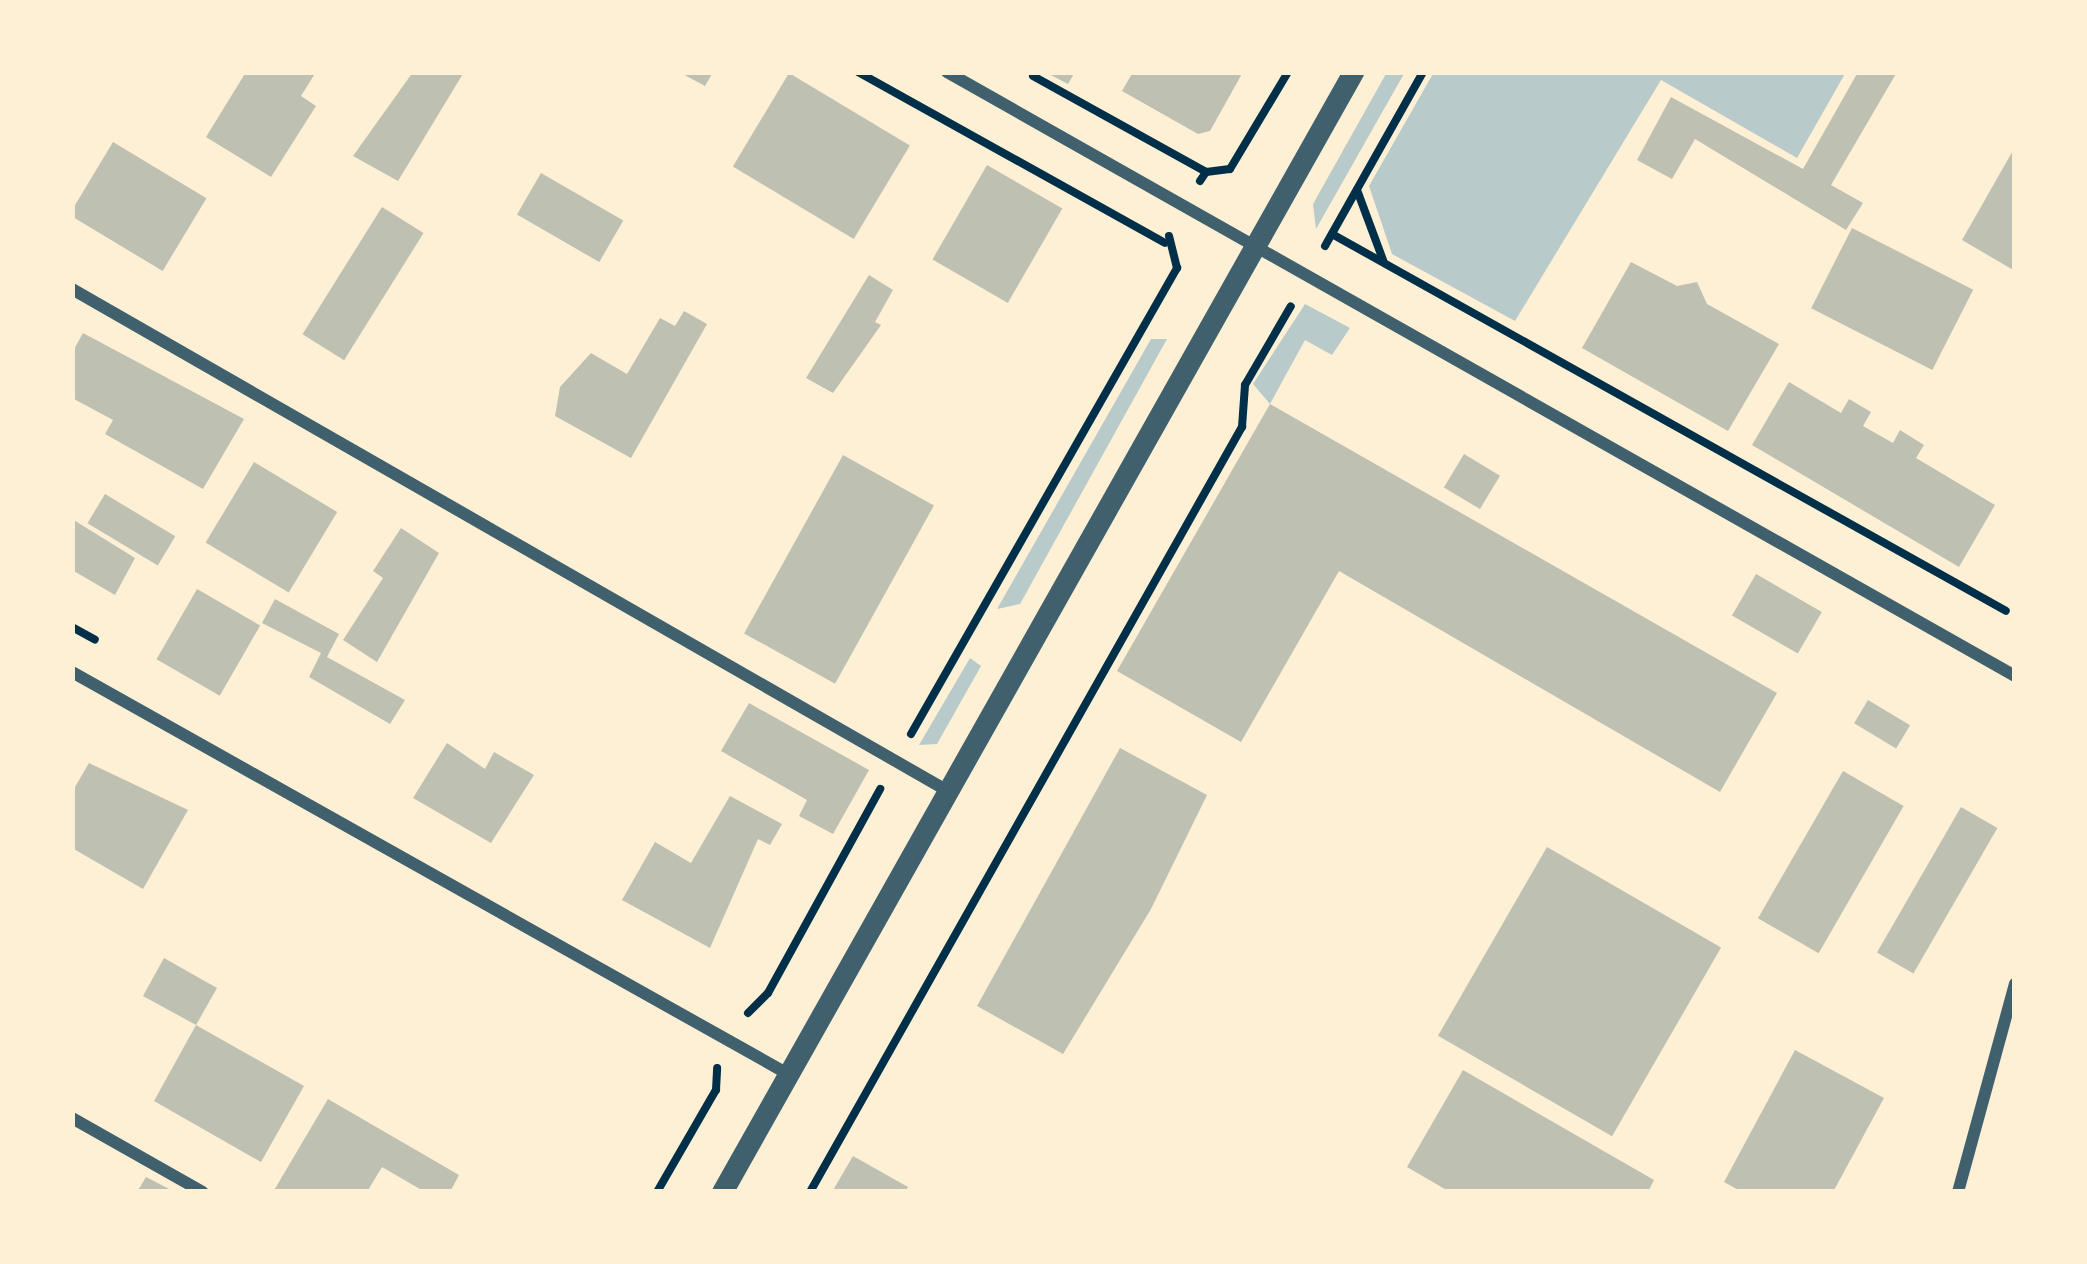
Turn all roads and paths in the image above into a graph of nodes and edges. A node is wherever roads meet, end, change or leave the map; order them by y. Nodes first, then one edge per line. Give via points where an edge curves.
1 (858, 72) edge
2 (947, 72) edge
3 (1026, 72) edge
4 (1288, 72) edge
5 (1353, 72) edge
6 (1423, 72) edge
7 (1206, 172) junction
8 (1357, 189) junction
9 (1186, 206) junction
10 (1332, 234) junction
11 (1165, 243) junction
12 (1256, 245) junction
13 (1383, 261) junction
14 (1309, 275) junction
15 (72, 289) edge
16 (2006, 610) dead end
17 (72, 672) edge
18 (2015, 676) edge
19 (896, 762) junction
20 (946, 790) junction
21 (2015, 984) edge
22 (732, 1043) junction
23 (788, 1074) junction
24 (72, 1118) edge
25 (203, 1192) edge
26 (657, 1192) edge
27 (722, 1192) edge
28 (810, 1192) edge
29 (1958, 1192) edge

1 - 11 path
2 - 9 street
3 - 7 path
4 - 7 path via 1230,170
5 - 12 street
6 - 8 path
7 - 9 path
8 - 10 path
8 - 13 path
9 - 11 path
9 - 12 street
10 - 13 path
10 - 14 path
11 - 19 path via 1177,268
12 - 14 street
12 - 20 street
13 - 16 path
14 - 18 street
14 - 28 path via 1245,385 1242,427
15 - 19 street
17 - 22 street
19 - 20 street
19 - 22 path
20 - 23 street
21 - 29 street
22 - 23 street
22 - 26 path via 715,1073 716,1090
23 - 27 street
24 - 25 street

